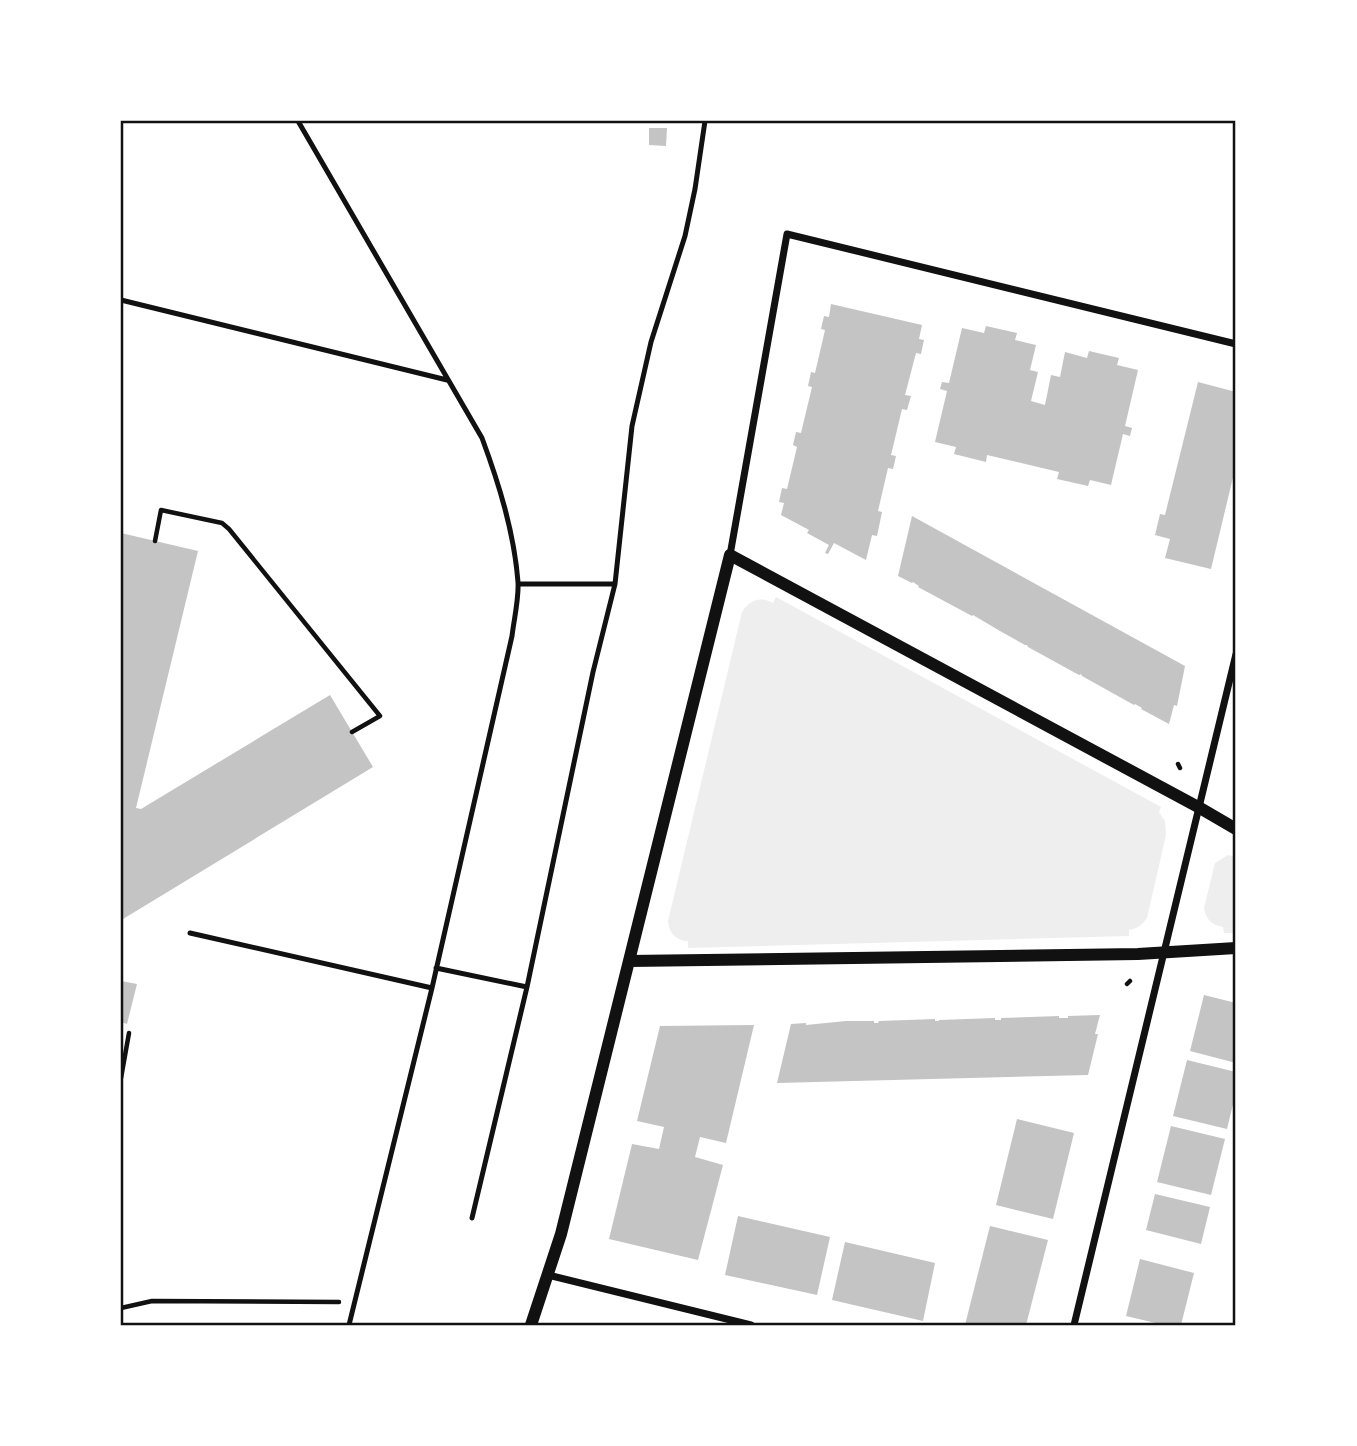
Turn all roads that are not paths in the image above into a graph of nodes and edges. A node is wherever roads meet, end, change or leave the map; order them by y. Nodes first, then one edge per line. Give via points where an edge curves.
1 (298, 121) edge
2 (705, 121) edge
3 (121, 300) edge
4 (1236, 344) edge
5 (448, 380) junction
6 (730, 555) junction
7 (518, 584) junction
8 (615, 584) junction
9 (1236, 653) edge
10 (1200, 808) junction
11 (1236, 829) edge
12 (190, 933) dead end
13 (1236, 948) edge
14 (1164, 953) junction
15 (629, 961) junction
16 (436, 968) junction
17 (527, 987) junction
18 (432, 988) junction
19 (472, 1218) dead end
20 (548, 1276) junction
21 (349, 1325) edge
22 (531, 1325) edge
23 (751, 1325) edge
24 (1074, 1325) edge

1 - 5 lane
2 - 8 lane via 685,236 650,342 632,426
3 - 5 lane
4 - 6 street via 787,234
5 - 7 lane via 482,438 499,484
6 - 10 street
6 - 15 street
7 - 8 lane
7 - 16 lane via 512,636
8 - 17 lane
9 - 10 street
10 - 11 street
10 - 14 street
12 - 18 lane
13 - 14 street
14 - 15 street
14 - 24 street
15 - 20 street
16 - 17 lane
16 - 18 lane
17 - 19 lane
18 - 21 lane
20 - 22 street
20 - 23 street

